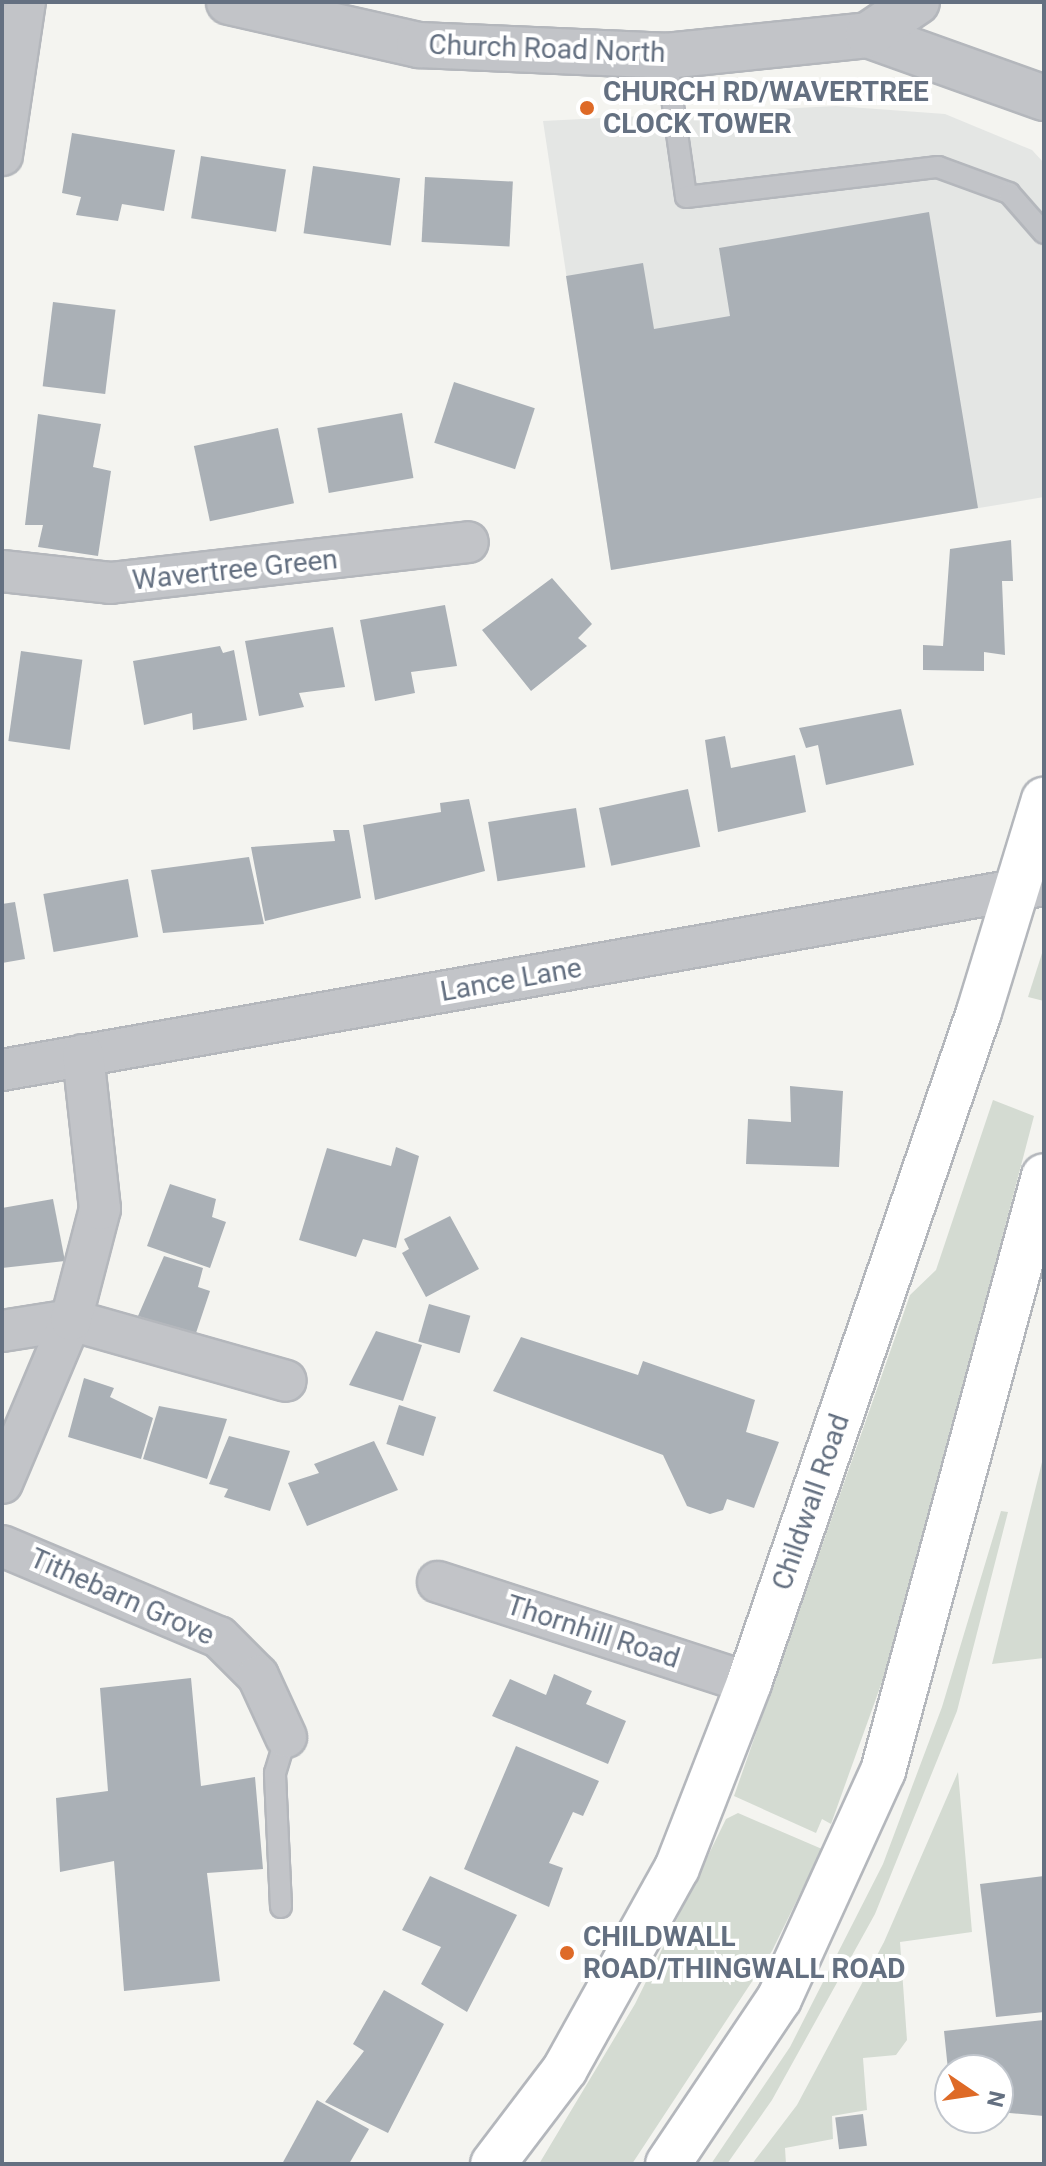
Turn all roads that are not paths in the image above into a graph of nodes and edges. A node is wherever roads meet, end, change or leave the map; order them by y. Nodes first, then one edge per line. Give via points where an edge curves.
1 (25, 2) edge
2 (229, 2) edge
3 (917, 2) edge
4 (870, 18) edge
5 (666, 56) junction
6 (1044, 98) edge
7 (2, 155) edge
8 (1044, 233) edge
9 (468, 542) dead end
10 (2, 571) edge
11 (1044, 800) edge
12 (1032, 888) edge
13 (83, 1055) junction
14 (2, 1070) edge
15 (1044, 1176) edge
16 (71, 1320) junction
17 (2, 1331) edge
18 (286, 1381) dead end
19 (2, 1483) edge
20 (2, 1546) edge
21 (438, 1582) dead end
22 (749, 1683) junction
23 (286, 1737) joint
24 (281, 1907) dead end
25 (493, 2164) edge
26 (668, 2164) edge

1 - 7 street
2 - 5 street, Church Road North via 419,45
3 - 4 street, Church Road North
4 - 5 street, Church Road North
4 - 6 street, Church Road North
5 - 8 lane via 686,197 938,167 1009,193
9 - 10 street, Wavertree Green via 110,583
11 - 12 main road, Childwall Road
12 - 13 street, Lance Lane
12 - 22 main road, Childwall Road
13 - 14 street, Lance Lane
13 - 16 street via 100,1209
15 - 26 main road via 883,1771 779,1999
16 - 17 street
16 - 18 street
16 - 19 street
20 - 23 street, Tithebarn Grove via 219,1637 258,1676
21 - 22 street, Thornhill Road
22 - 25 main road, Childwall Road via 677,1868 565,2069
23 - 24 lane via 275,1773

